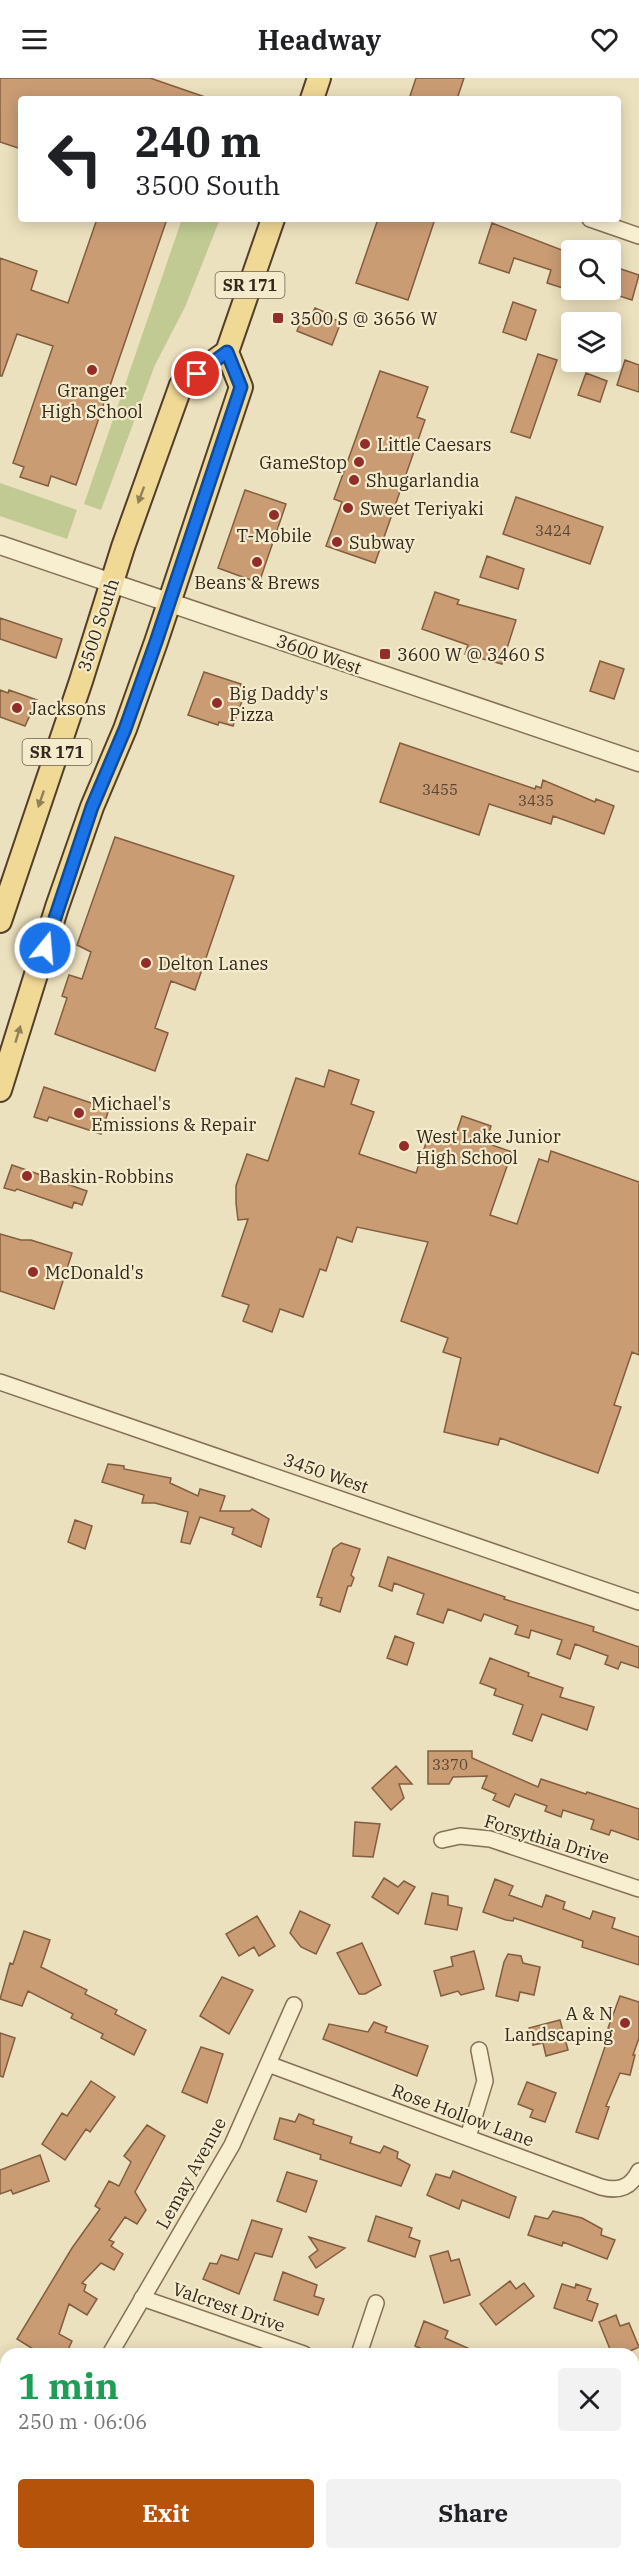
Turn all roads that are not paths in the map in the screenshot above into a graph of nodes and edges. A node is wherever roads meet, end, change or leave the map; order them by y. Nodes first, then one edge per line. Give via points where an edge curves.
1 (319, 78) edge
2 (313, 96) edge
3 (272, 222) edge
4 (599, 222) edge
5 (639, 236) edge
6 (227, 352) junction
7 (0, 545) edge
8 (112, 583) junction
9 (169, 603) junction
10 (639, 762) edge
11 (0, 921) edge
12 (0, 1090) edge
13 (0, 1382) edge
14 (639, 1602) edge
15 (442, 1840) dead end
16 (639, 1889) edge
17 (294, 2004) dead end
18 (479, 2050) dead end
19 (268, 2064) junction
20 (468, 2137) junction
21 (639, 2171) edge
22 (142, 2298) junction
23 (376, 2303) dead end
24 (113, 2348) edge
25 (287, 2348) edge
26 (361, 2348) edge

1 - 2 main road
3 - 6 main road, SR 171
4 - 5 street
6 -> 8 main road, 3500 South / SR 171 via 181,385
6 - 9 main road, SR 171 via 241,387
7 - 8 street, 3600 West
8 - 9 street, 3600 West
8 -> 11 main road, 3500 South / SR 171
9 - 10 street, 3600 West
12 -> 9 main road, SR 171 via 57,907
13 - 14 street, 3450 West
15 - 16 street, Forsythia Drive via 460,1836 490,1839
17 - 19 street, Lemay Avenue
18 - 20 street via 486,2081
19 - 20 street, Rose Hollow Lane
19 - 22 street, Lemay Avenue via 232,2145
20 - 21 street, Rose Hollow Lane via 609,2189 626,2186
22 - 24 street, Lemay Avenue
22 - 25 street, Valcrest Drive
23 - 26 street

